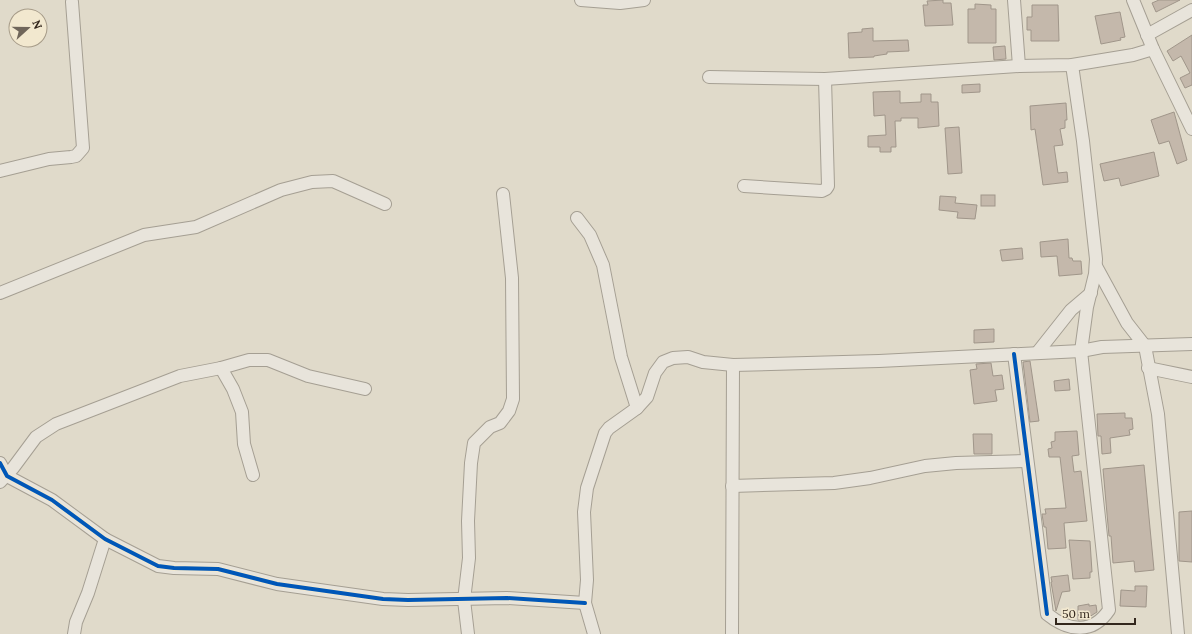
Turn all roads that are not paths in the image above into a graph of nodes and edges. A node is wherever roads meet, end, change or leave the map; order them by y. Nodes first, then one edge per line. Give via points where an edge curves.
1 (581, 0) edge
2 (644, 0) edge
3 (1014, 0) edge
4 (1132, 0) edge
5 (72, 2) dead end
6 (1192, 10) edge
7 (1147, 35) junction
8 (1153, 49) junction
9 (1072, 65) junction
10 (1020, 66) junction
11 (708, 77) dead end
12 (825, 80) junction
13 (1192, 128) edge
14 (0, 171) edge
15 (744, 186) dead end
16 (503, 194) dead end
17 (385, 204) dead end
18 (577, 218) dead end
19 (1095, 265) junction
20 (0, 292) edge
21 (1091, 293) junction
22 (1192, 344) edge
23 (1144, 346) junction
24 (1081, 351) junction
25 (1037, 352) junction
26 (1014, 354) junction
27 (733, 365) junction
28 (221, 368) junction
29 (1148, 368) junction
30 (1192, 378) edge
31 (365, 389) dead end
32 (637, 408) junction
33 (1028, 461) junction
34 (0, 463) edge
35 (253, 475) dead end
36 (4, 479) edge
37 (732, 486) junction
38 (105, 539) junction
39 (464, 600) junction
40 (585, 603) junction
41 (74, 634) edge
42 (468, 634) edge
43 (594, 634) edge
44 (732, 634) edge
45 (1178, 634) edge

1 - 2 street via 620,3
3 - 10 street
4 - 7 street
5 - 14 street via 83,148 76,156
6 - 7 street
7 - 8 street
8 - 9 street via 1133,55
8 - 13 street
9 - 10 street
9 - 19 street via 1083,141
10 - 12 street
11 - 12 street
12 - 15 street via 828,186 826,189 822,191
16 - 39 street via 512,278 513,399 509,411 500,423 490,427 474,443 470,463 469,558
17 - 20 street via 333,181 312,182 281,190 196,227 144,235
18 - 32 street via 590,236 603,265 621,357
19 - 21 street
19 - 23 street via 1110,295
21 - 24 street
21 - 25 street via 1067,314
22 - 23 street
23 - 24 street via 1102,347
23 - 29 street
24 - 25 street
24 - 33 street via 1109,610 1099,625 1088,629 1074,629 1060,625 1047,614
25 - 26 street
26 - 27 street
26 - 33 street
27 - 32 street via 703,362 688,357 663,362 647,397
27 - 37 street
28 - 31 street via 249,360 268,360 308,376
28 - 35 street via 242,412 244,444
28 - 36 street via 180,376 56,424 36,437
29 - 30 street
29 - 45 street via 1158,414
32 - 40 street via 605,433 587,488 584,512 587,580
33 - 37 street via 925,466 834,483
34 - 36 street
36 - 38 street via 52,500
37 - 44 street
38 - 39 street via 158,566 218,570 277,584 383,599
38 - 41 street
39 - 40 street via 507,598
39 - 42 street
40 - 43 street

